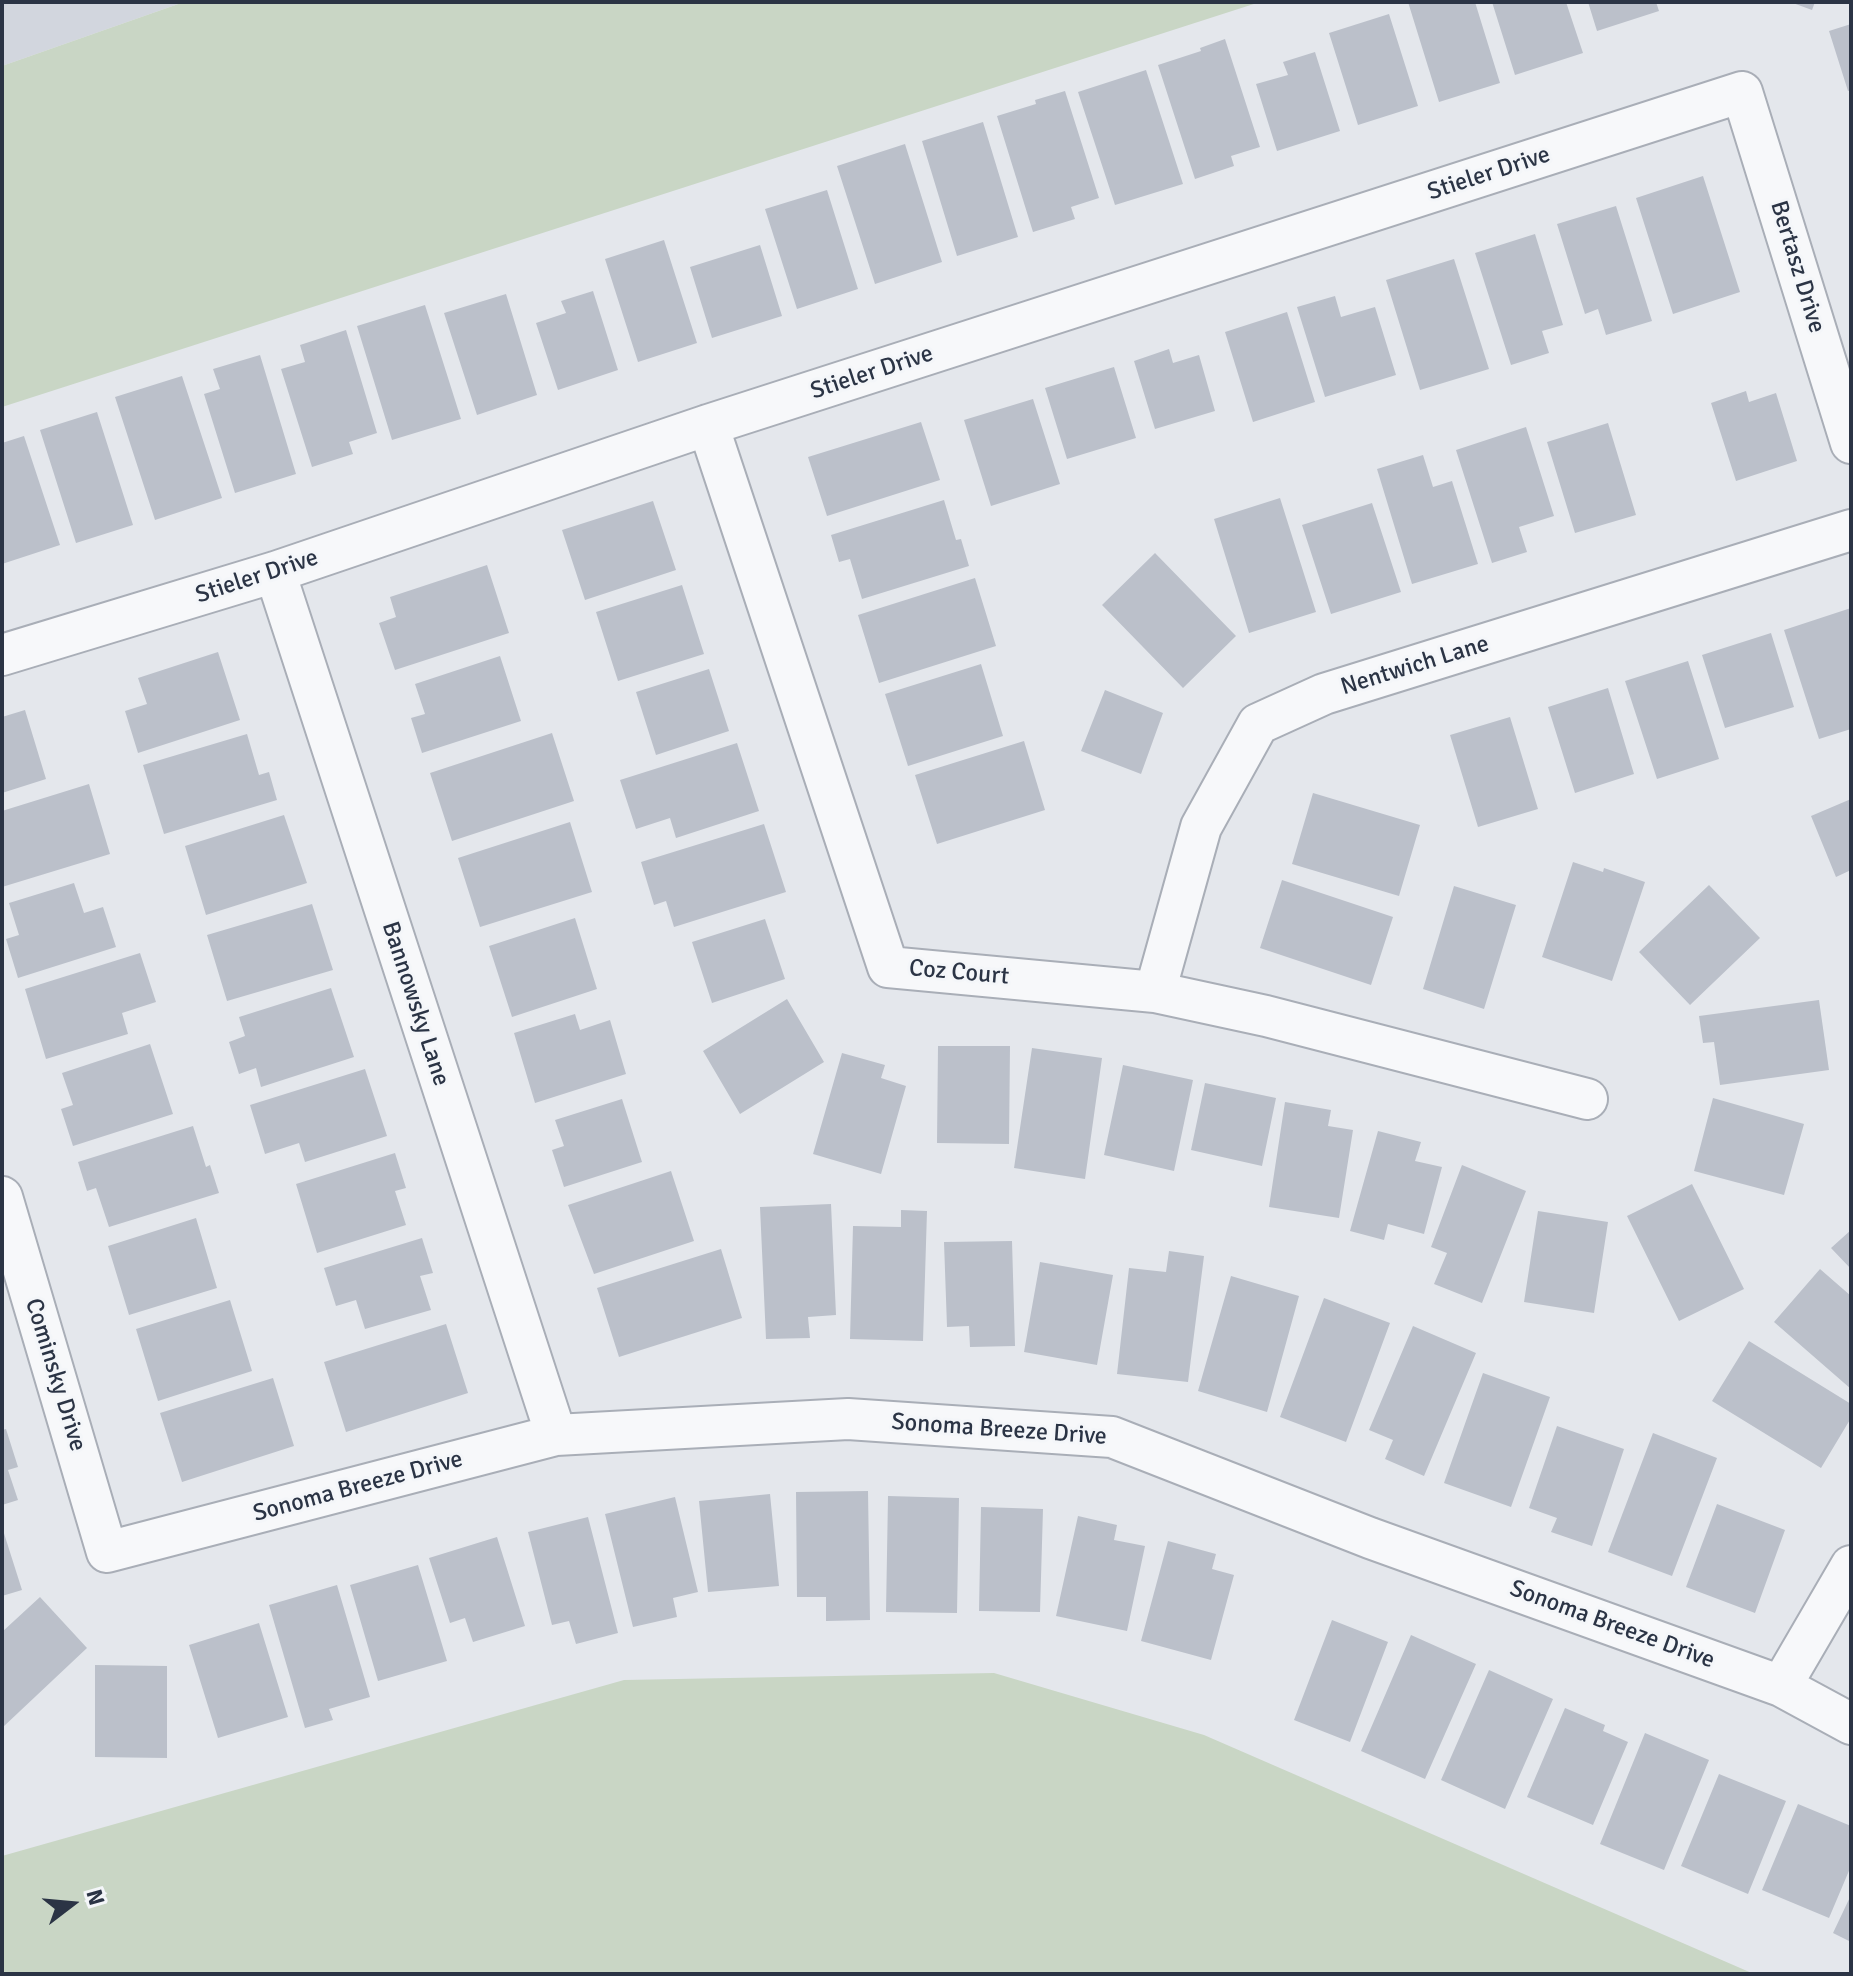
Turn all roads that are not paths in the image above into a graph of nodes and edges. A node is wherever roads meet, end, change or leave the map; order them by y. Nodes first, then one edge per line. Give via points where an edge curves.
1 (1742, 92) joint
2 (708, 425) junction
3 (1851, 443) edge
4 (1851, 530) edge
5 (275, 572) junction
6 (2, 655) edge
7 (1155, 992) junction
8 (1587, 1099) dead end
9 (2, 1197) edge
10 (556, 1435) junction
11 (107, 1552) joint
12 (1851, 1566) edge
13 (1781, 1686) junction
14 (1851, 1724) edge

1 - 2 street, Stieler Drive
1 - 3 street, Bertasz Drive
2 - 5 street, Stieler Drive
2 - 7 street, Coz Court via 888,967
4 - 7 street, Nentwich Lane via 1324,694 1258,724 1201,827
5 - 6 street, Stieler Drive
5 - 10 street, Bannowsky Lane
7 - 8 street, Coz Court
9 - 11 street, Cominsky Drive
10 - 11 street, Sonoma Breeze Drive
10 - 13 street, Sonoma Breeze Drive via 848,1419 1112,1437 1370,1538
12 - 13 street
13 - 14 street, Sonoma Breeze Drive

